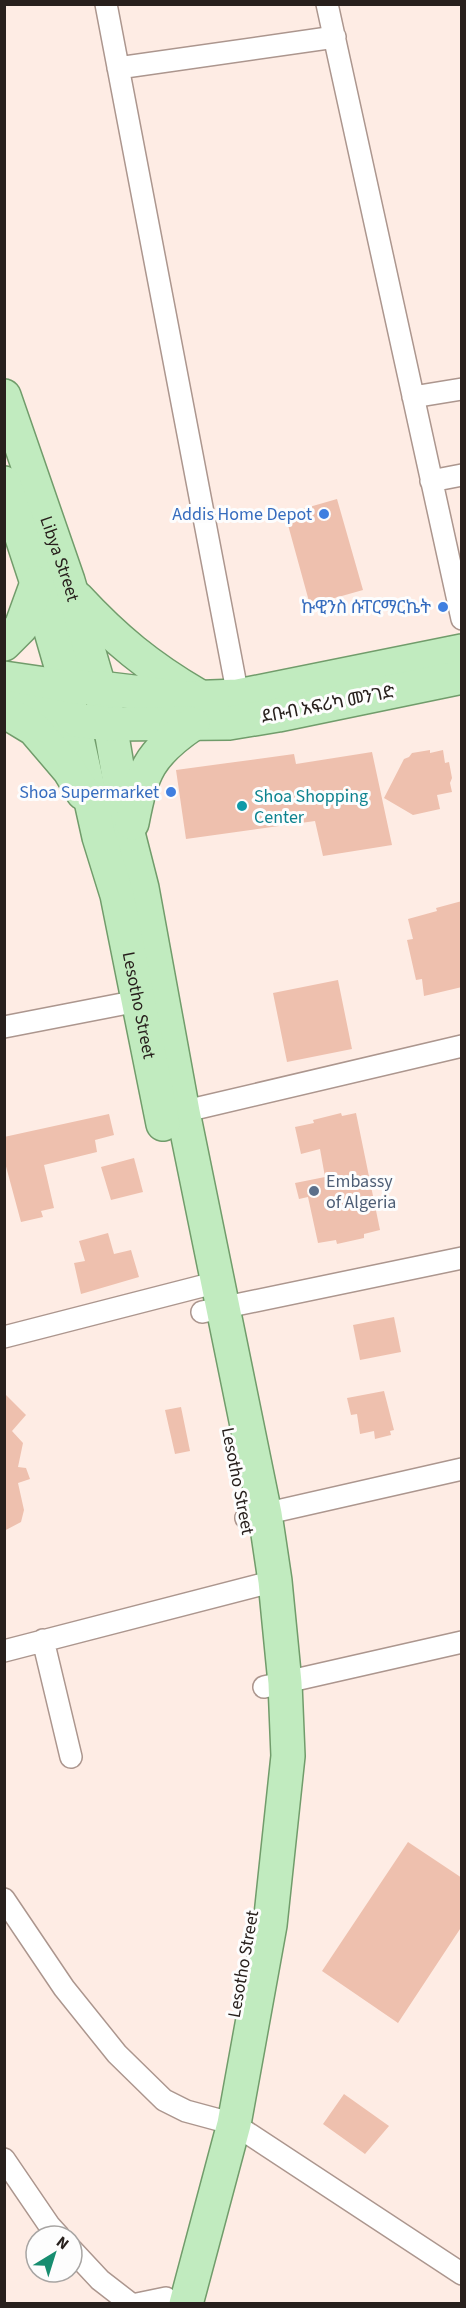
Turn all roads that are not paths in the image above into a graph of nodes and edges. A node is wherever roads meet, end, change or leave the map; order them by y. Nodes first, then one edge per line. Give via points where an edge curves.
1 (106, 4) edge
2 (327, 4) edge
3 (334, 38) junction
4 (118, 68) junction
5 (462, 389) edge
6 (4, 396) edge
7 (413, 397) junction
8 (462, 475) edge
9 (431, 481) junction
10 (4, 483) edge
11 (37, 583) junction
12 (72, 592) junction
13 (462, 619) edge
14 (4, 644) edge
15 (462, 651) edge
16 (64, 676) junction
17 (462, 677) edge
18 (4, 678) edge
19 (100, 688) junction
20 (238, 696) junction
21 (4, 709) edge
22 (197, 711) junction
23 (73, 720) junction
24 (110, 724) junction
25 (94, 813) junction
26 (129, 837) junction
27 (150, 998) junction
28 (4, 1027) edge
29 (462, 1046) edge
30 (172, 1114) junction
31 (462, 1258) edge
32 (210, 1297) junction
33 (4, 1337) edge
34 (462, 1470) edge
35 (255, 1516) junction
36 (266, 1583) junction
37 (43, 1640) junction
38 (462, 1642) edge
39 (4, 1650) edge
40 (274, 1685) junction
41 (71, 1758) dead end
42 (4, 1899) edge
43 (224, 2121) junction
44 (4, 2159) edge
45 (48, 2224) edge
46 (84, 2263) edge
47 (462, 2274) edge
48 (163, 2302) edge
49 (131, 2304) edge

1 - 4 street
2 - 3 street
3 - 4 street
3 - 7 street
4 - 20 street
5 - 7 street
6 - 12 main road, Libya Street
7 - 9 street
8 - 9 street
9 - 13 street
10 - 11 main road, Libya Street
11 - 14 main road via 21,627
11 - 16 main road, Libya Street
12 - 19 main road, Libya Street
12 - 22 main road via 108,632 166,677
15 - 20 main road, ደቡብ አፍሪካ መንገድ
16 - 18 main road
16 - 19 main road
16 - 23 main road, Lesotho Street
17 - 22 main road, ደቡብ አፍሪካ መንገድ via 229,723
19 - 22 main road via 184,698
19 - 24 main road, Libya Street
20 - 22 main road, ደቡብ አፍሪካ መንገድ
21 - 23 main road
21 - 25 main road via 34,729 52,749
22 - 24 main road
22 - 26 main road via 152,760 138,788
23 - 24 main road
23 - 25 main road, Lesotho Street
24 - 26 main road, Lesotho Street
25 - 27 main road, Lesotho Street
26 - 27 main road, Lesotho Street via 142,888
27 - 28 street
27 - 30 main road, Lesotho Street
29 - 30 street
30 - 32 main road, Lesotho Street
31 - 32 street
32 - 33 street
32 - 35 main road, Lesotho Street
34 - 35 street
35 - 36 main road, Lesotho Street
36 - 37 street
36 - 40 main road, Lesotho Street
37 - 39 street
37 - 41 street
38 - 40 street
40 - 43 main road, Lesotho Street via 288,1756 270,1925
42 - 43 street via 64,1988 117,2054 164,2100 186,2112
43 - 47 street
43 - 48 main road, Lesotho Street
44 - 45 street
46 - 49 street

